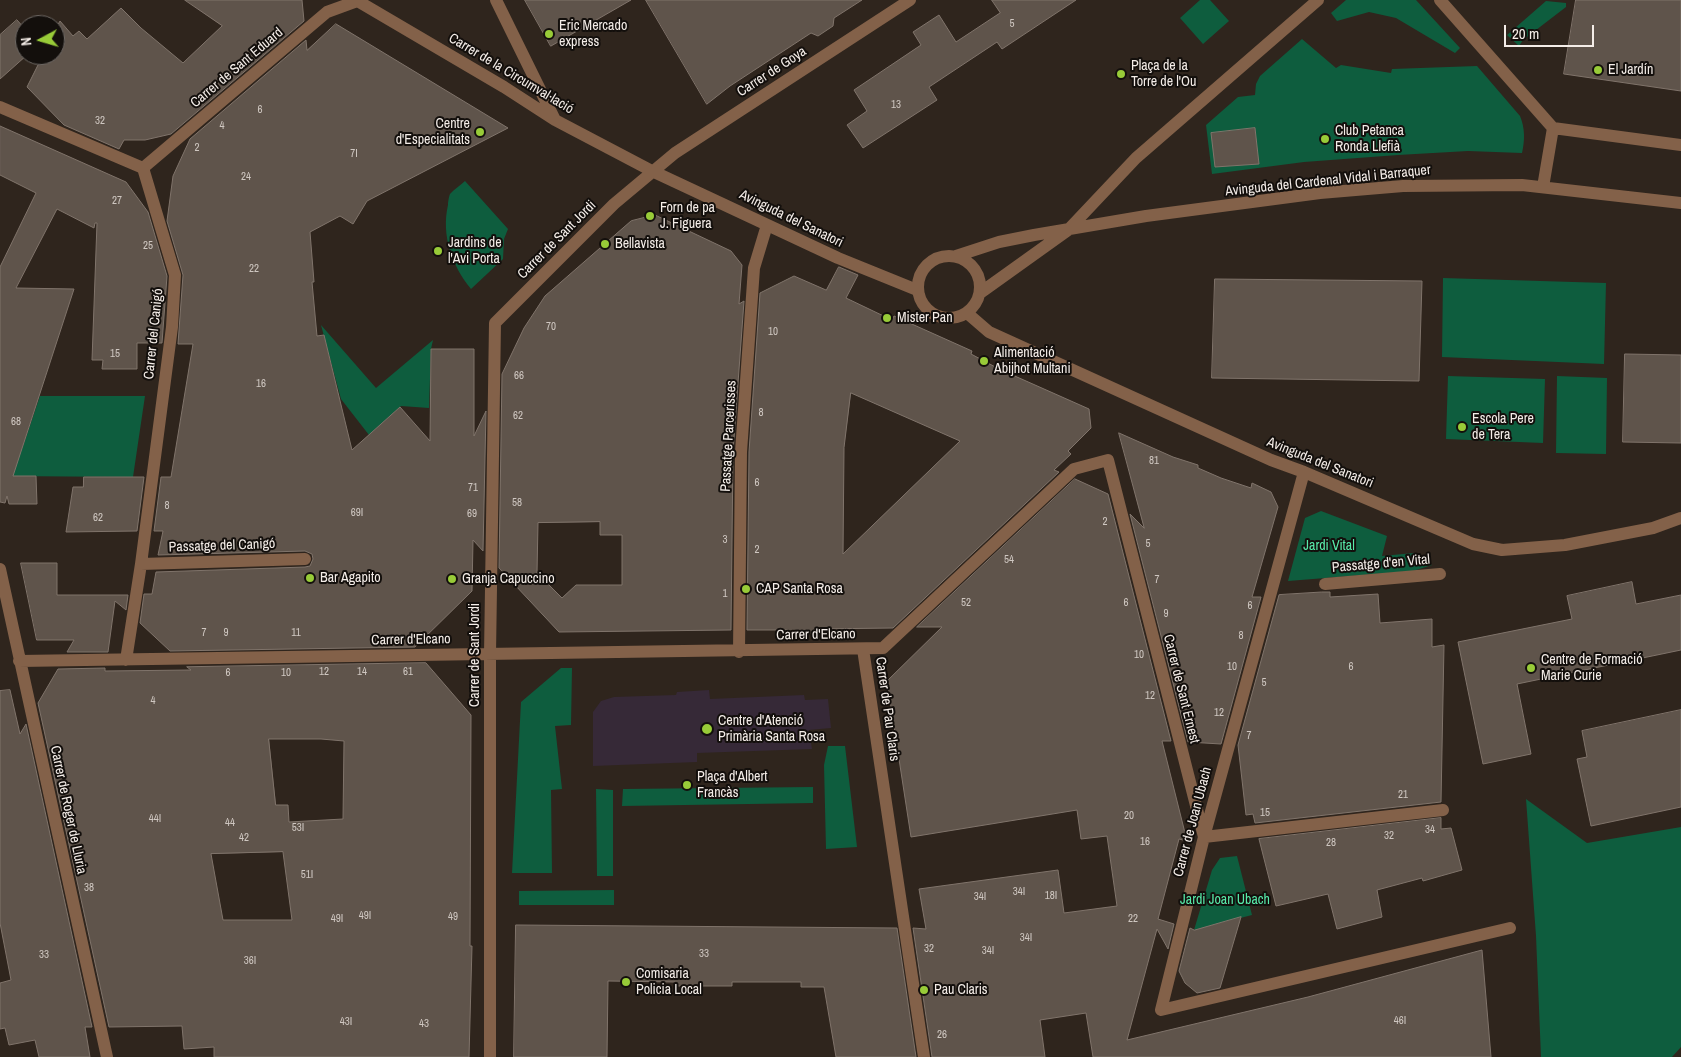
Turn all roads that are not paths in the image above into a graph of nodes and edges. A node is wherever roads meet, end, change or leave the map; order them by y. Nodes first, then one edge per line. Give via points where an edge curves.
1 (357, 0) edge
2 (496, 0) edge
3 (910, 0) edge
4 (1318, 0) edge
5 (1440, 0) edge
6 (0, 107) edge
7 (555, 120) junction
8 (1553, 128) junction
9 (1681, 145) edge
10 (143, 168) junction
11 (652, 170) junction
12 (1543, 187) junction
13 (1681, 204) edge
14 (767, 225) junction
15 (1068, 230) junction
16 (956, 256) junction
17 (918, 290) junction
18 (980, 293) junction
19 (967, 313) junction
20 (1108, 460) joint
21 (1304, 472) junction
22 (1681, 518) edge
23 (304, 559) dead end
24 (141, 564) junction
25 (0, 569) edge
26 (1440, 574) dead end
27 (1325, 584) dead end
28 (863, 649) junction
29 (739, 652) junction
30 (490, 654) junction
31 (126, 660) junction
32 (19, 661) junction
33 (1443, 810) dead end
34 (1204, 837) junction
35 (1510, 928) dead end
36 (107, 1057) edge
37 (490, 1057) edge
38 (924, 1057) edge

1 - 7 street, Carrer de la Circumval·lació
1 - 10 street, Carrer de Sant Eduard via 327,12
2 - 7 street
3 - 11 street, Carrer de Goya
4 - 15 street via 1136,158
5 - 8 street
6 - 10 street
7 - 11 street, Carrer de la Circumval·lació
8 - 9 street
8 - 12 street
10 - 24 street, Carrer del Canigó via 175,276 172,327
11 - 14 street, Avinguda del Sanatori
11 - 30 street, Carrer de Sant Jordi via 495,323
12 - 13 street, Avinguda del Cardenal Vidal i Barraquer
12 - 15 street, Avinguda del Cardenal Vidal i Barraquer via 1493,184 1403,186 1243,203
14 - 17 street, Avinguda del Sanatori
14 - 29 street, Passatge Parcerisses via 754,268 742,432
15 - 16 street, Avinguda del Cardenal Vidal i Barraquer via 999,242
15 - 18 street, Avinguda del Cardenal Vidal i Barraquer
16 - 17 street via 939,256 924,266
16 - 18 street via 975,269 980,280
17 - 19 street via 921,301 937,316 948,318
18 - 19 street
19 - 21 street, Avinguda del Sanatori via 989,332
20 - 28 street, Carrer de Pau Claris via 1074,469 884,648
20 - 34 street, Carrer de Sant Ernest
21 - 22 street, Avinguda del Sanatori via 1473,544 1502,550 1565,545 1653,528
21 - 34 street, Carrer de Joan Ubach
23 - 24 street, Passatge del Canigó
24 - 31 street, Carrer del Canigó
25 - 32 street, Carrer de Roger de Lluria
26 - 27 street, Passatge d'en Vital
28 - 29 street, Carrer d'Elcano
28 - 38 street, Carrer de Pau Claris
29 - 30 street, Carrer d'Elcano
30 - 31 street, Carrer d'Elcano
30 - 37 street, Carrer de Sant Jordi
31 - 32 street, Carrer d'Elcano
32 - 36 street, Carrer de Roger de Lluria
33 - 34 street
34 - 35 street, Carrer de Joan Ubach via 1161,1010

